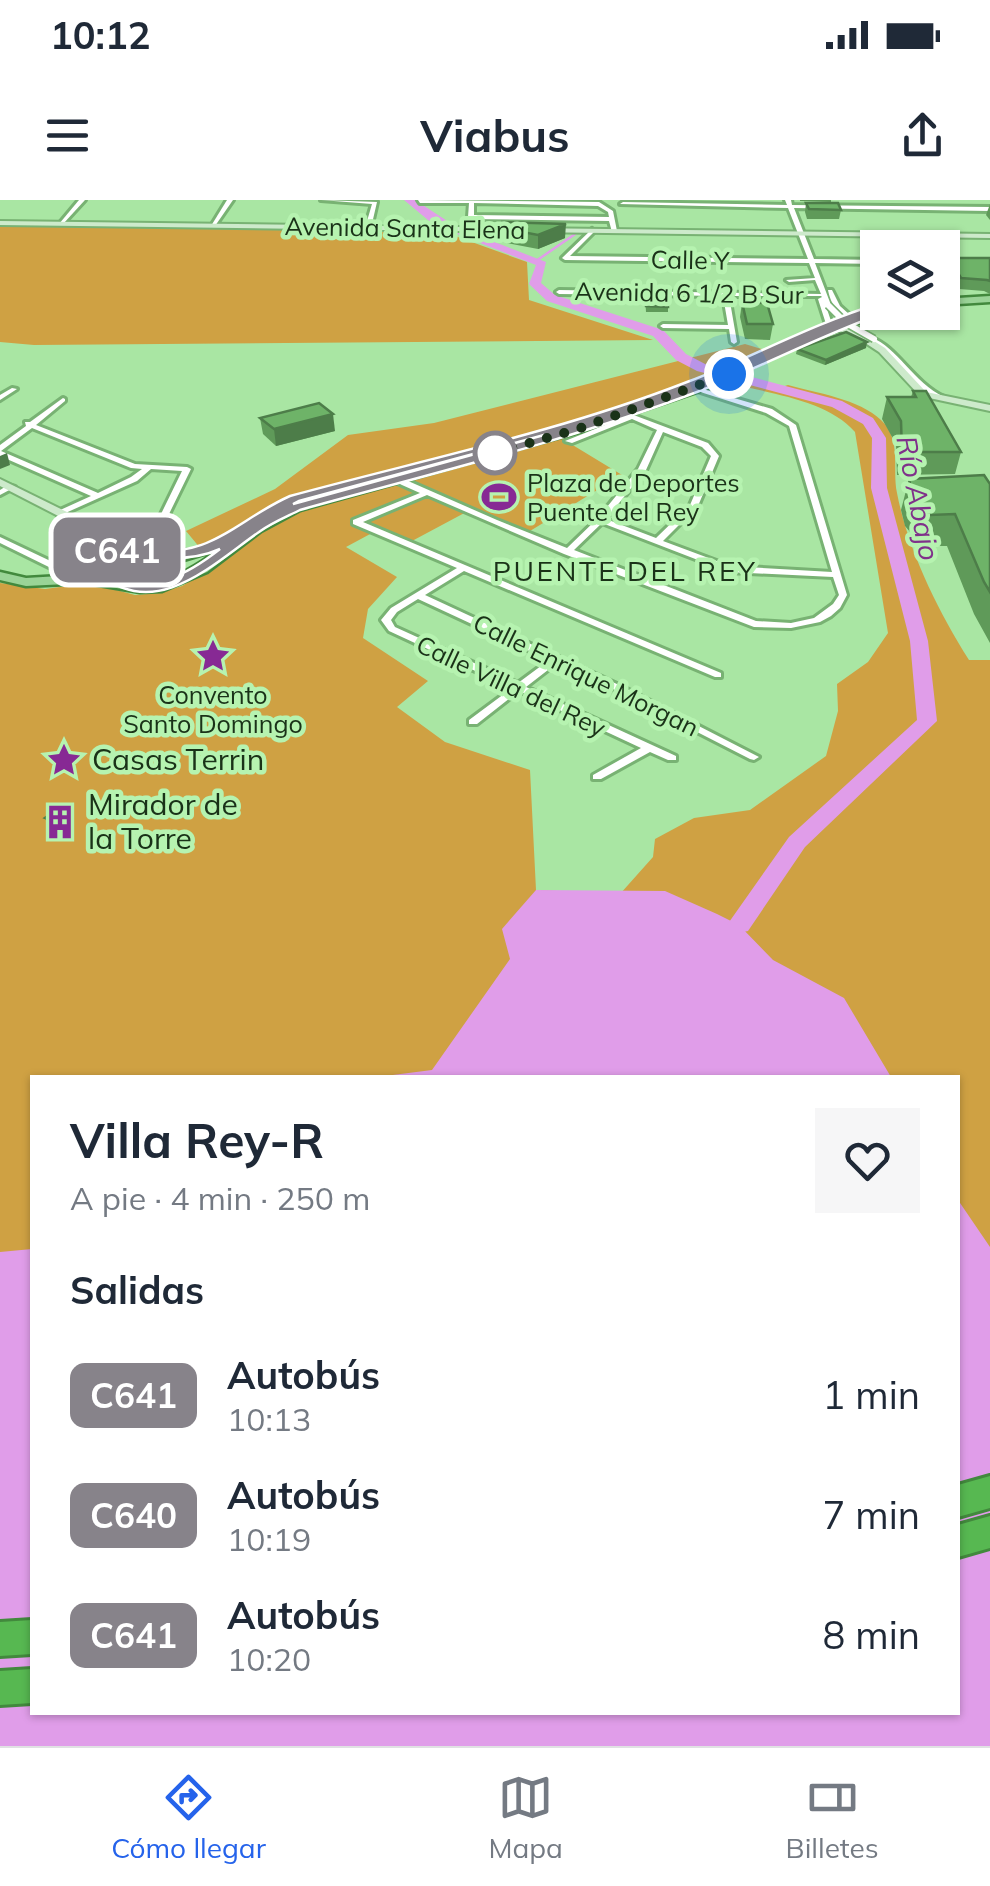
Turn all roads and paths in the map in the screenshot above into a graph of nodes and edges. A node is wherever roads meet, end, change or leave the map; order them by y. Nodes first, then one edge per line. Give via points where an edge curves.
1 (82, 200) edge
2 (230, 200) edge
3 (324, 200) edge
4 (368, 200) edge
5 (420, 201) edge
6 (529, 201) edge
7 (472, 202) edge
8 (587, 202) edge
9 (789, 203) edge
10 (623, 204) dead end
11 (990, 209) edge
12 (612, 219) junction
13 (0, 222) edge
14 (61, 224) junction
15 (213, 226) junction
16 (368, 228) junction
17 (592, 231) junction
18 (614, 231) junction
19 (801, 234) junction
20 (990, 236) edge
21 (860, 262) edge
22 (813, 263) junction
23 (960, 264) edge
24 (990, 264) edge
25 (814, 279) junction
26 (789, 280) dead end
27 (559, 292) dead end
28 (726, 294) junction
29 (818, 295) junction
30 (988, 296) edge
31 (960, 299) edge
32 (848, 316) junction
33 (860, 317) edge
34 (860, 320) edge
35 (860, 320) edge
36 (664, 326) dead end
37 (830, 326) junction
38 (731, 327) junction
39 (873, 330) edge
40 (879, 330) edge
41 (734, 342) dead end
42 (718, 376) junction
43 (696, 388) junction
44 (14, 389) dead end
45 (0, 398) edge
46 (63, 400) dead end
47 (971, 404) junction
48 (990, 406) edge
49 (627, 415) junction
50 (28, 424) junction
51 (662, 429) junction
52 (569, 440) dead end
53 (0, 451) edge
54 (148, 468) junction
55 (421, 472) junction
56 (396, 479) junction
57 (376, 485) junction
58 (4, 488) edge
59 (418, 490) junction
60 (98, 496) junction
61 (280, 504) junction
62 (61, 512) junction
63 (601, 520) junction
64 (98, 531) junction
65 (0, 540) edge
66 (658, 542) junction
67 (145, 548) junction
68 (568, 552) junction
69 (166, 555) junction
70 (114, 561) junction
71 (0, 568) edge
72 (58, 568) dead end
73 (463, 568) junction
74 (836, 575) junction
75 (0, 576) edge
76 (182, 579) junction
77 (116, 582) junction
78 (416, 596) junction
79 (556, 659) junction
80 (718, 675) dead end
81 (518, 688) junction
82 (472, 722) dead end
83 (647, 749) junction
84 (754, 757) dead end
85 (672, 758) dead end
86 (598, 777) dead end
87 (990, 1492) edge
88 (960, 1500) edge
89 (990, 1532) edge
90 (960, 1540) edge
91 (30, 1637) edge
92 (0, 1639) edge
93 (30, 1686) edge
94 (0, 1688) edge

1 - 14 street
2 - 15 street
3 - 4 street
4 - 16 street via 375,204
5 - 7 street
6 - 7 street
6 - 8 street
7 - 12 street via 471,217
8 - 12 street via 610,210
9 - 10 street
9 - 11 street
9 - 19 street
12 - 18 street
13 - 14 street, Avenida Santa Elena
14 - 15 street, Avenida Santa Elena
15 - 16 street, Avenida Santa Elena
16 - 17 street, Avenida Santa Elena
17 - 18 street, Avenida Santa Elena
17 - 22 street, Calle Y via 564,256
18 - 19 street, Avenida Santa Elena
19 - 20 street, Avenida Santa Elena
19 - 22 street
21 - 22 street, Calle Y
22 - 25 street
22 - 32 street
22 - 47 street, bridge via 838,316 902,362 921,388
23 - 24 street
25 - 26 street
25 - 29 street
27 - 28 street, Avenida 6 1/2 B Sur
28 - 29 street, Avenida 6 1/2 B Sur
28 - 38 street
29 - 37 street
30 - 31 main road
32 - 33 main road
32 - 37 main road
34 - 37 main road
35 - 37 street
36 - 38 street
37 - 42 main road
38 - 41 street
39 - 47 street via 882,350 923,394
40 - 48 street via 932,390
42 - 43 main road
42 - 61 main road via 543,434
43 - 49 main road
43 - 74 street via 792,425
44 - 45 street
46 - 50 street
47 - 48 street
49 - 51 street
49 - 52 street
49 - 55 main road
50 - 53 street
50 - 54 street
51 - 63 street via 642,470
51 - 66 street via 705,444 715,456 694,506
53 - 60 street
54 - 60 street
54 - 67 street via 186,469
55 - 56 main road
55 - 59 main road
56 - 57 main road
56 - 59 street
56 - 61 main road
57 - 59 main road
57 - 76 main road via 278,515
58 - 62 street
59 - 68 street
59 - 73 street via 356,522
60 - 62 street
61 - 69 main road via 214,548
62 - 64 street
63 - 66 street
63 - 68 street
64 - 67 street
64 - 70 street via 115,547
65 - 72 street
66 - 74 street via 745,572
67 - 69 main road
67 - 70 main road
68 - 74 street via 774,627 820,618 839,606
69 - 76 main road via 187,566
70 - 71 main road via 49,575
70 - 77 main road via 108,575
73 - 78 street, Calle Villa del Rey
73 - 80 street
75 - 77 main road
76 - 77 main road via 155,588
78 - 79 street, Calle Enrique Morgan
78 - 81 street, Calle Villa del Rey via 386,620 392,629
79 - 81 street
79 - 84 street, Calle Enrique Morgan
81 - 82 street
81 - 83 street, Calle Villa del Rey
83 - 85 street, Calle Villa del Rey
83 - 86 street
87 - 88 highway
89 - 90 highway
91 - 92 highway
93 - 94 highway

